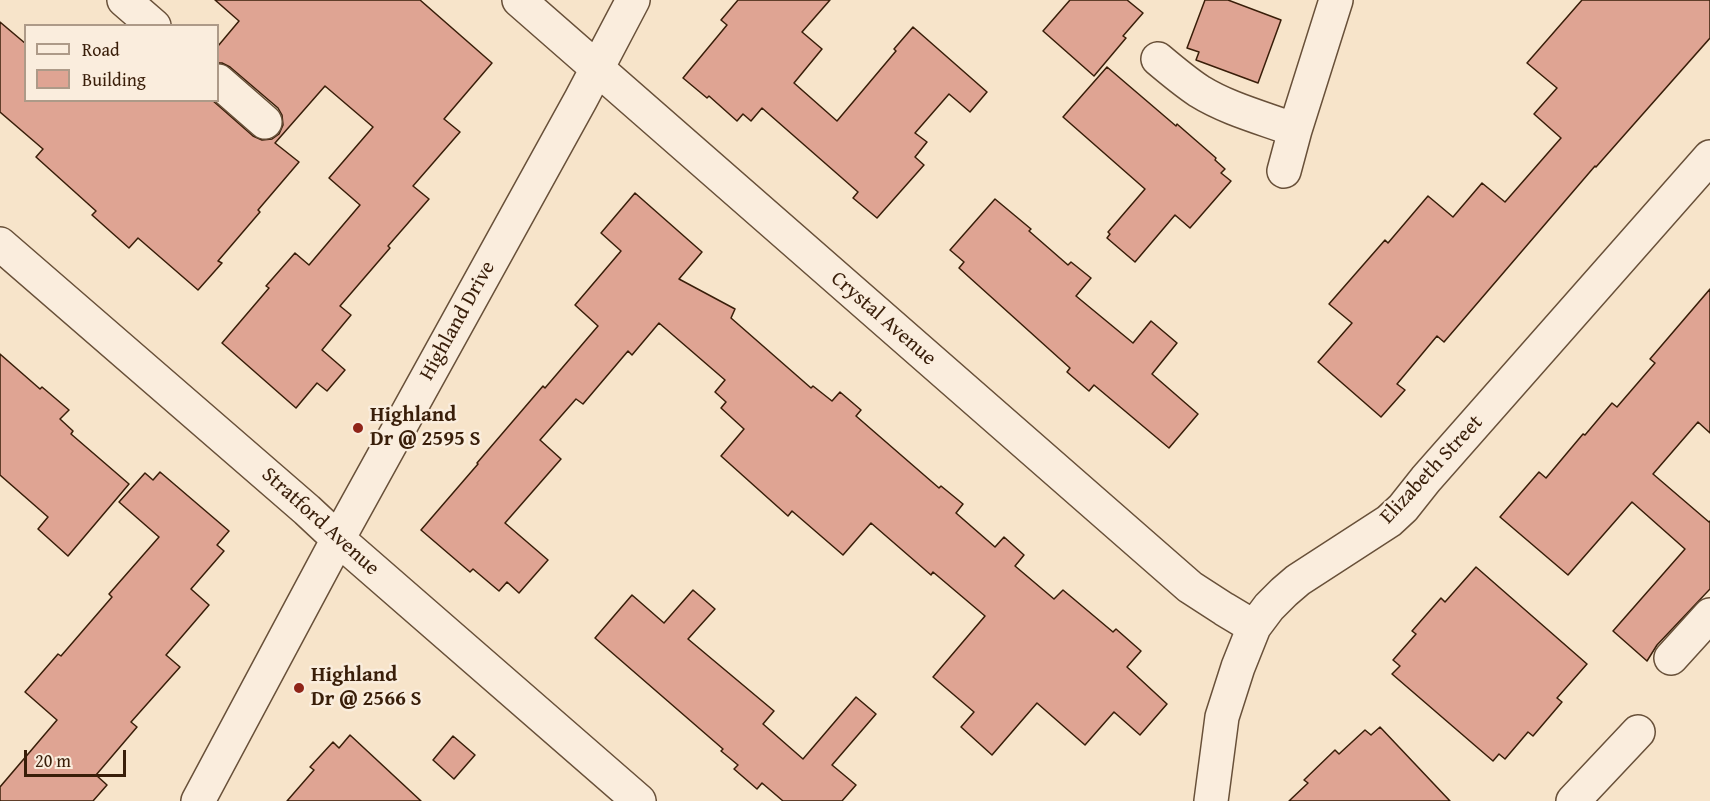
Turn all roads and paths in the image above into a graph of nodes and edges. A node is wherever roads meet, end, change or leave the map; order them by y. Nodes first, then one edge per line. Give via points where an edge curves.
1 (124, 0) edge
2 (519, 0) edge
3 (633, 0) edge
4 (1336, 0) edge
5 (152, 24) edge
6 (1158, 59) dead end
7 (598, 68) junction
8 (219, 82) edge
9 (264, 122) dead end
10 (1295, 130) junction
11 (1710, 157) edge
12 (1284, 171) dead end
13 (0, 244) edge
14 (338, 539) junction
15 (1710, 615) edge
16 (1254, 627) junction
17 (1671, 658) dead end
18 (1638, 732) dead end
19 (198, 801) edge
20 (639, 801) edge
21 (1211, 801) edge
22 (1573, 801) edge

1 - 5 street
2 - 7 street, Crystal Avenue
3 - 7 street, Highland Drive
4 - 10 street
6 - 10 street via 1211,98
7 - 14 street, Highland Drive
7 - 16 street, Crystal Avenue via 1191,587
8 - 9 street
10 - 12 street
11 - 16 street, Elizabeth Street via 1403,508 1381,527 1298,580
13 - 14 street, Stratford Avenue
14 - 19 street, Highland Drive
14 - 20 street, Stratford Avenue
15 - 17 street
16 - 21 street, Elizabeth Street via 1222,717
18 - 22 street

